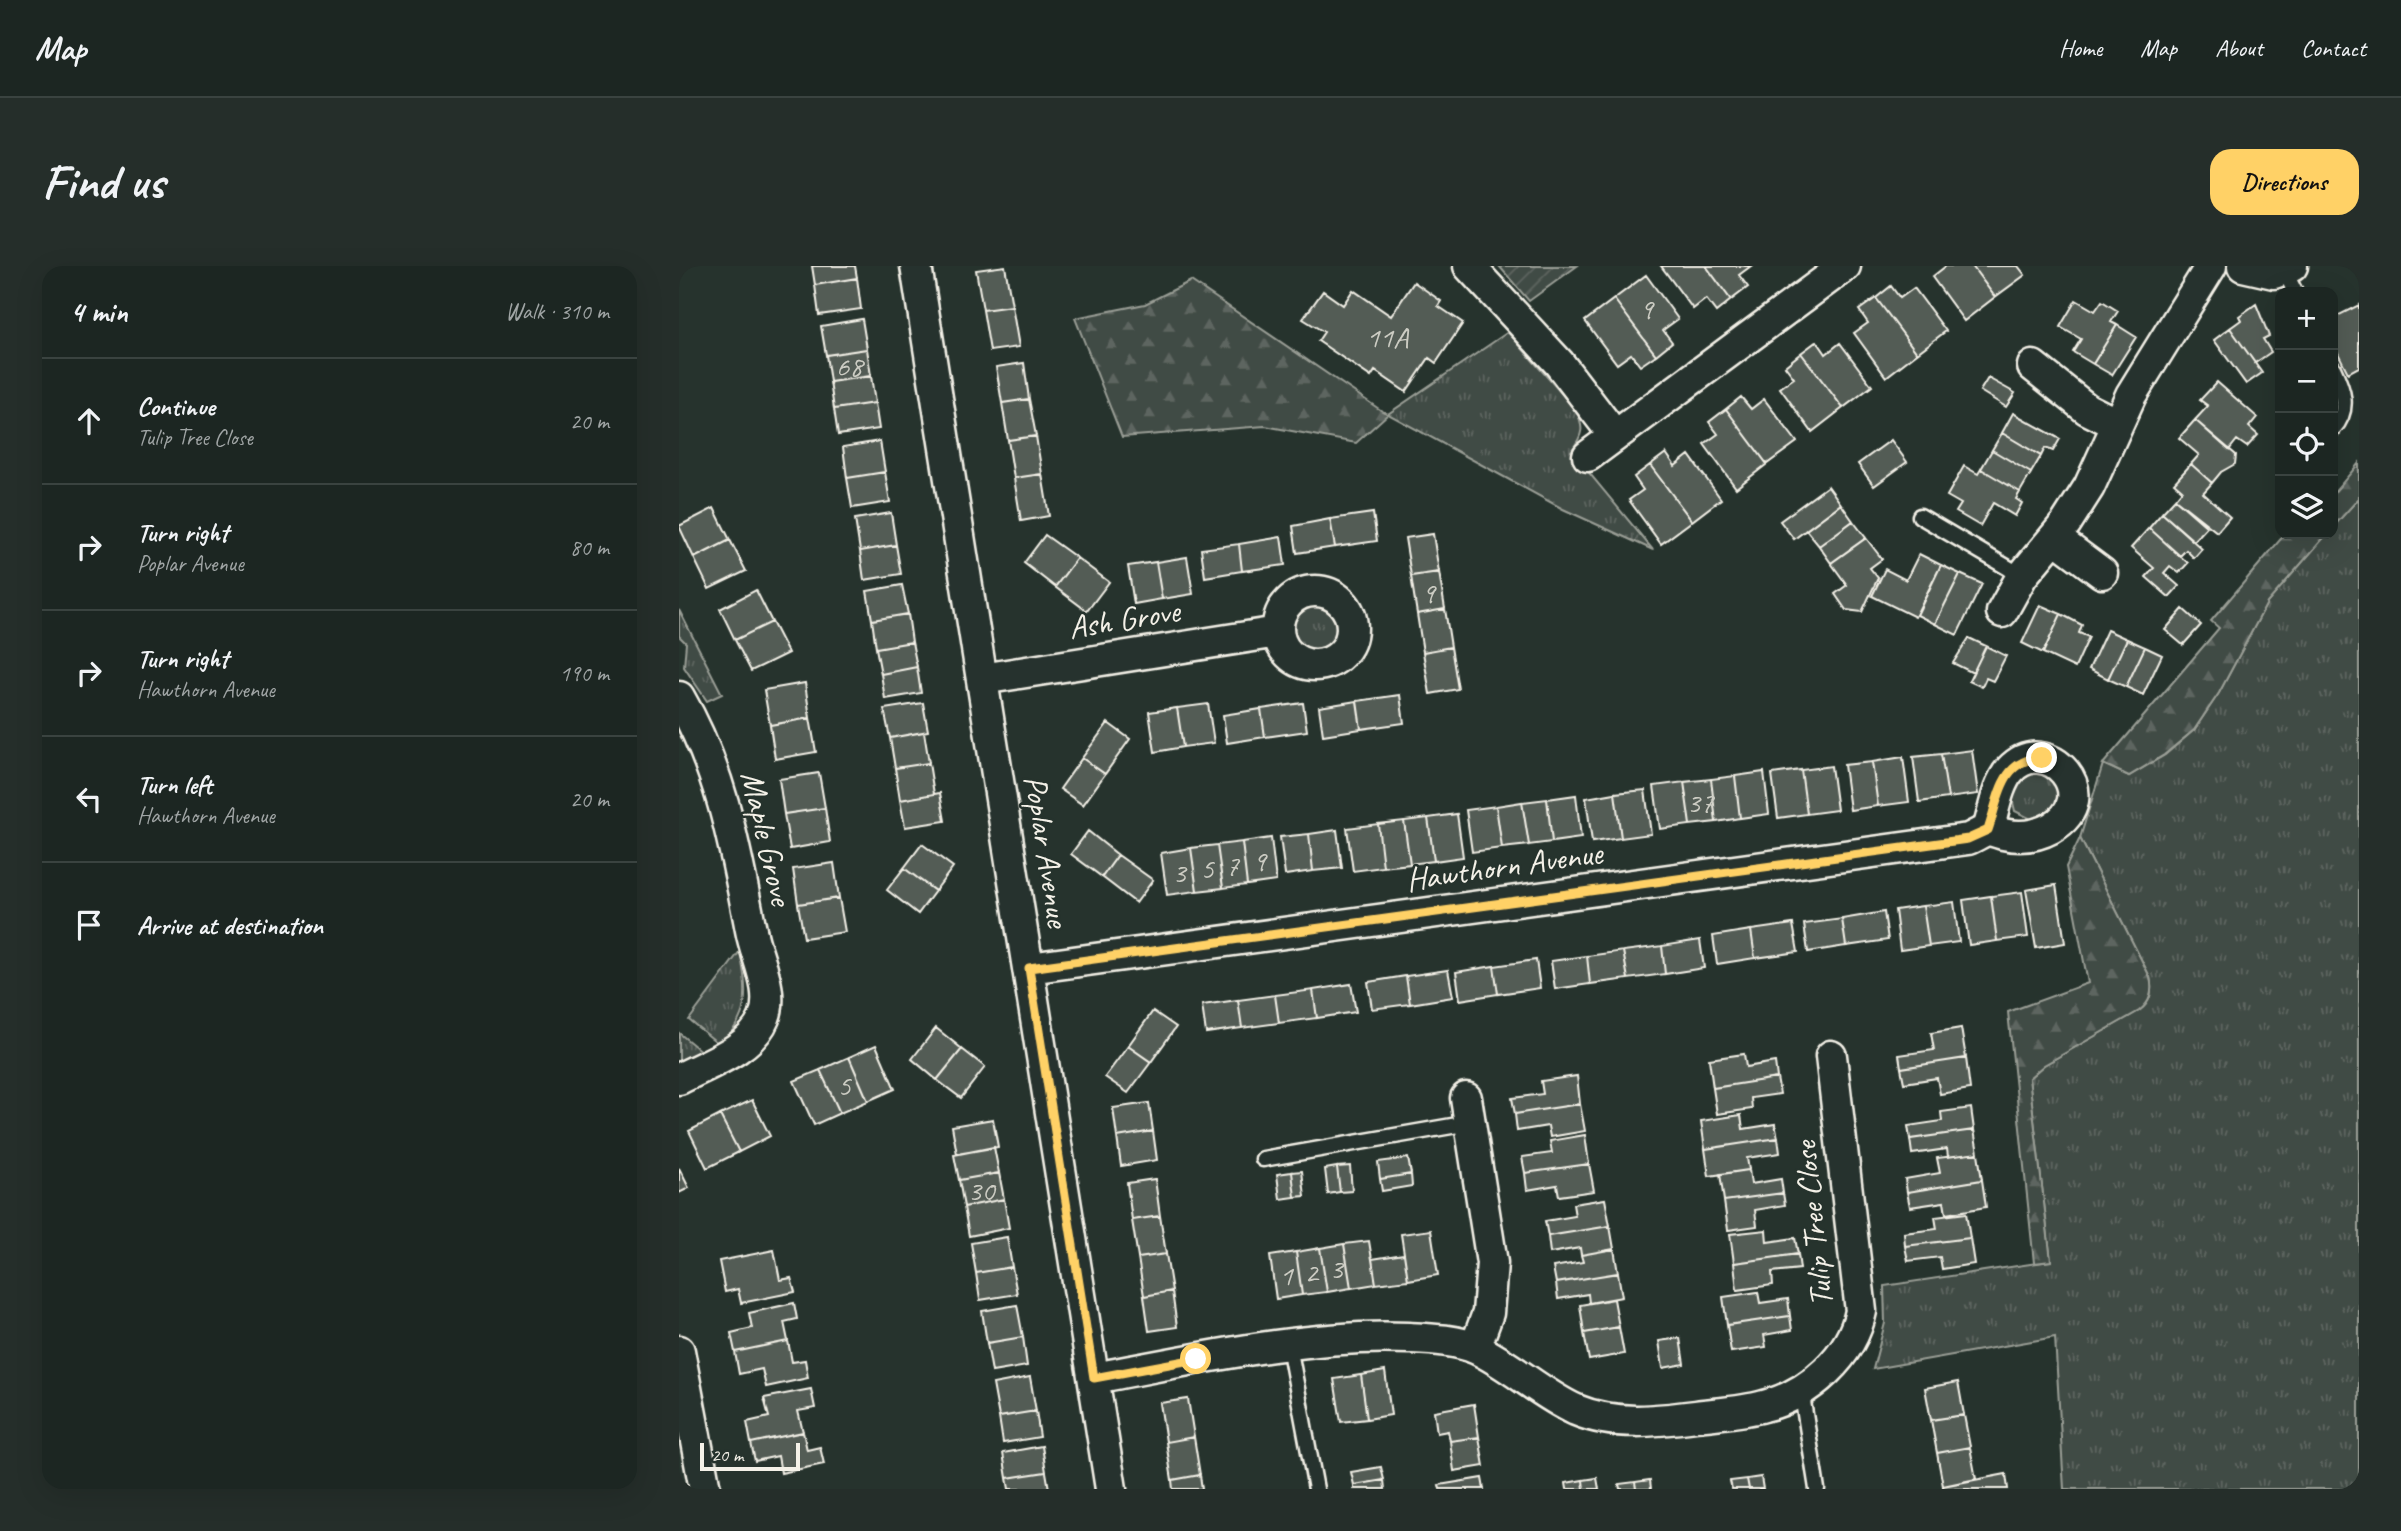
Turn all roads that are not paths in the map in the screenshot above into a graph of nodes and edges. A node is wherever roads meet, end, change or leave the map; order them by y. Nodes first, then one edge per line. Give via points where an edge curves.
1 (916, 266) edge
2 (1469, 266) edge
3 (1845, 266) edge
4 (2211, 266) edge
5 (2243, 266) edge
6 (2290, 276) edge
7 (2033, 366) dead end
8 (2338, 378) edge
9 (2338, 421) edge
10 (2116, 423) junction
11 (1615, 436) junction
12 (1588, 456) dead end
13 (1920, 516) dead end
14 (2055, 538) junction
15 (2102, 573) dead end
16 (2022, 576) junction
17 (2002, 612) dead end
18 (1278, 632) dead end
19 (982, 679) junction
20 (679, 697) edge
21 (1988, 830) dead end
22 (1029, 968) junction
23 (1831, 1056) dead end
24 (679, 1079) edge
25 (1468, 1110) joint
26 (1263, 1159) dead end
27 (1289, 1346) junction
28 (1475, 1348) junction
29 (679, 1351) edge
30 (1094, 1378) junction
31 (1801, 1389) junction
32 (705, 1489) edge
33 (1111, 1489) edge
34 (1316, 1489) edge
35 (1817, 1489) edge

1 - 19 street, Poplar Avenue
2 - 11 street via 1559,363
3 - 11 street
4 - 10 street
5 - 6 street
7 - 10 street via 2087,409
8 - 9 lane via 2344,411
10 - 14 street via 2095,476
11 - 12 street
13 - 16 lane
14 - 15 street
14 - 16 street
16 - 17 street
18 - 19 street, Ash Grove
19 - 22 street, Poplar Avenue
20 - 24 street, Maple Grove via 699,731 725,800 769,1000 757,1031 745,1043
21 - 22 street, Hawthorn Avenue via 1968,839
22 - 30 street, Poplar Avenue
23 - 31 street, Tulip Tree Close via 1861,1311 1847,1349
25 - 26 lane
25 - 28 street via 1492,1263 1488,1313
27 - 28 street, Tulip Tree Close via 1411,1338
27 - 30 street, Tulip Tree Close
27 - 34 lane
28 - 31 street, Tulip Tree Close via 1576,1410 1627,1421 1763,1407
29 - 32 street
30 - 33 street, Poplar Avenue
31 - 35 lane

